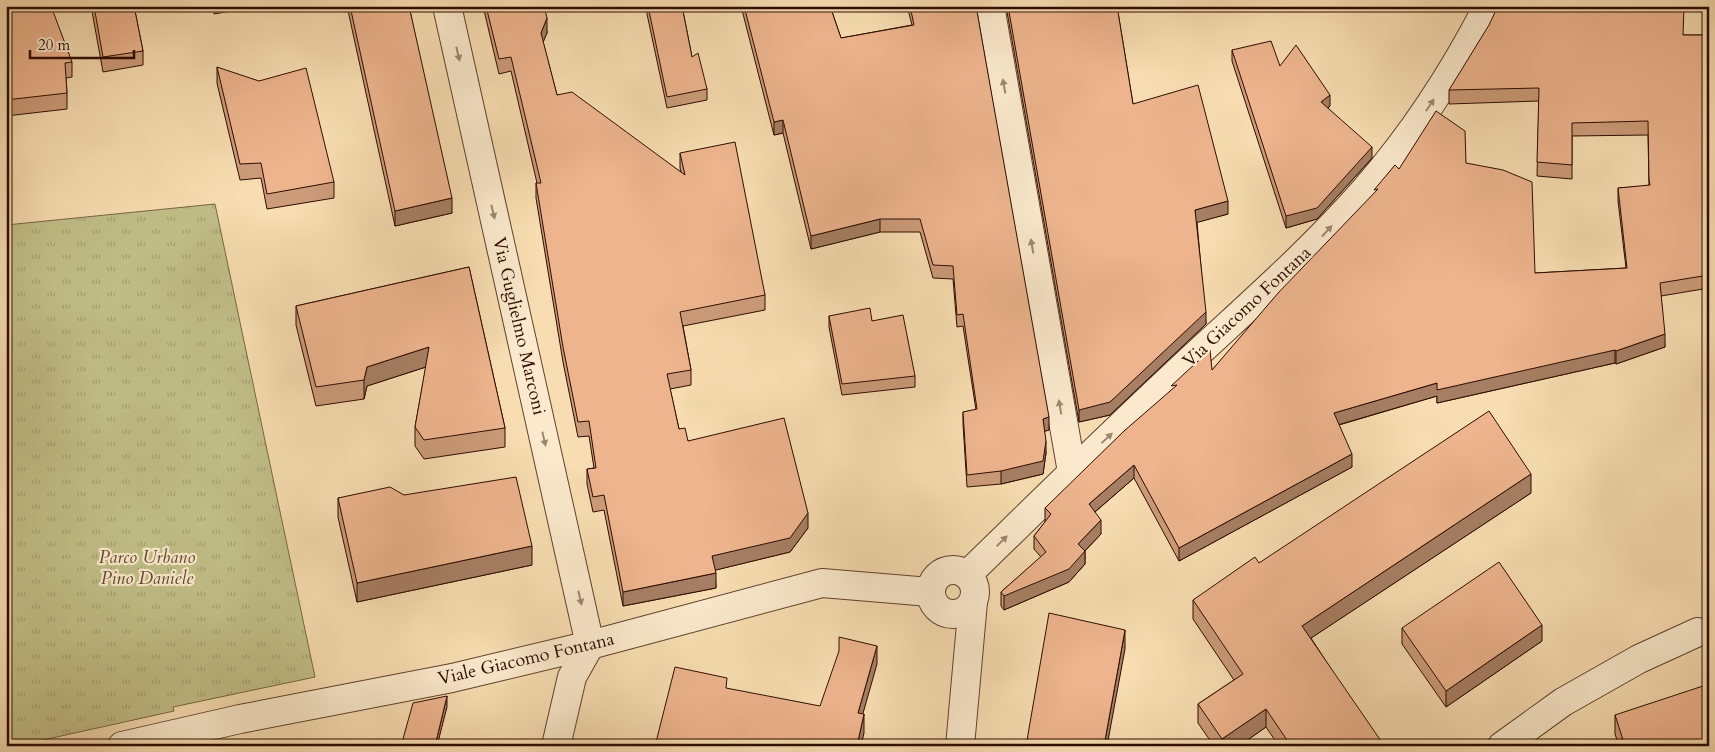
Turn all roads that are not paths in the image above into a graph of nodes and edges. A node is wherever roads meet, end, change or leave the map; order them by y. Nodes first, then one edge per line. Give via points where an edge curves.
1 (447, 6) edge
2 (990, 6) edge
3 (1488, 6) edge
4 (1072, 472) junction
5 (968, 575) junction
6 (930, 592) junction
7 (973, 602) junction
8 (1698, 632) dead end
9 (590, 645) junction
10 (226, 734) edge
11 (122, 746) edge
12 (556, 746) edge
13 (960, 746) edge
14 (1502, 746) edge

1 -> 9 street, Via Guglielmo Marconi
4 -> 2 street
4 -> 3 street, Via Giacomo Fontana via 1316,242 1365,190 1431,104
5 -> 4 street, Via Giacomo Fontana
5 - 6 street via 954,570 940,573
5 - 7 street via 975,587
6 - 7 street via 935,607 948,614 963,612
6 - 9 street, Viale Giacomo Fontana via 822,583
7 - 13 street
8 - 14 street via 1639,659 1563,702
9 - 10 street, Viale Giacomo Fontana
9 - 12 street via 572,677
10 - 11 street, Viale Giacomo Fontana

